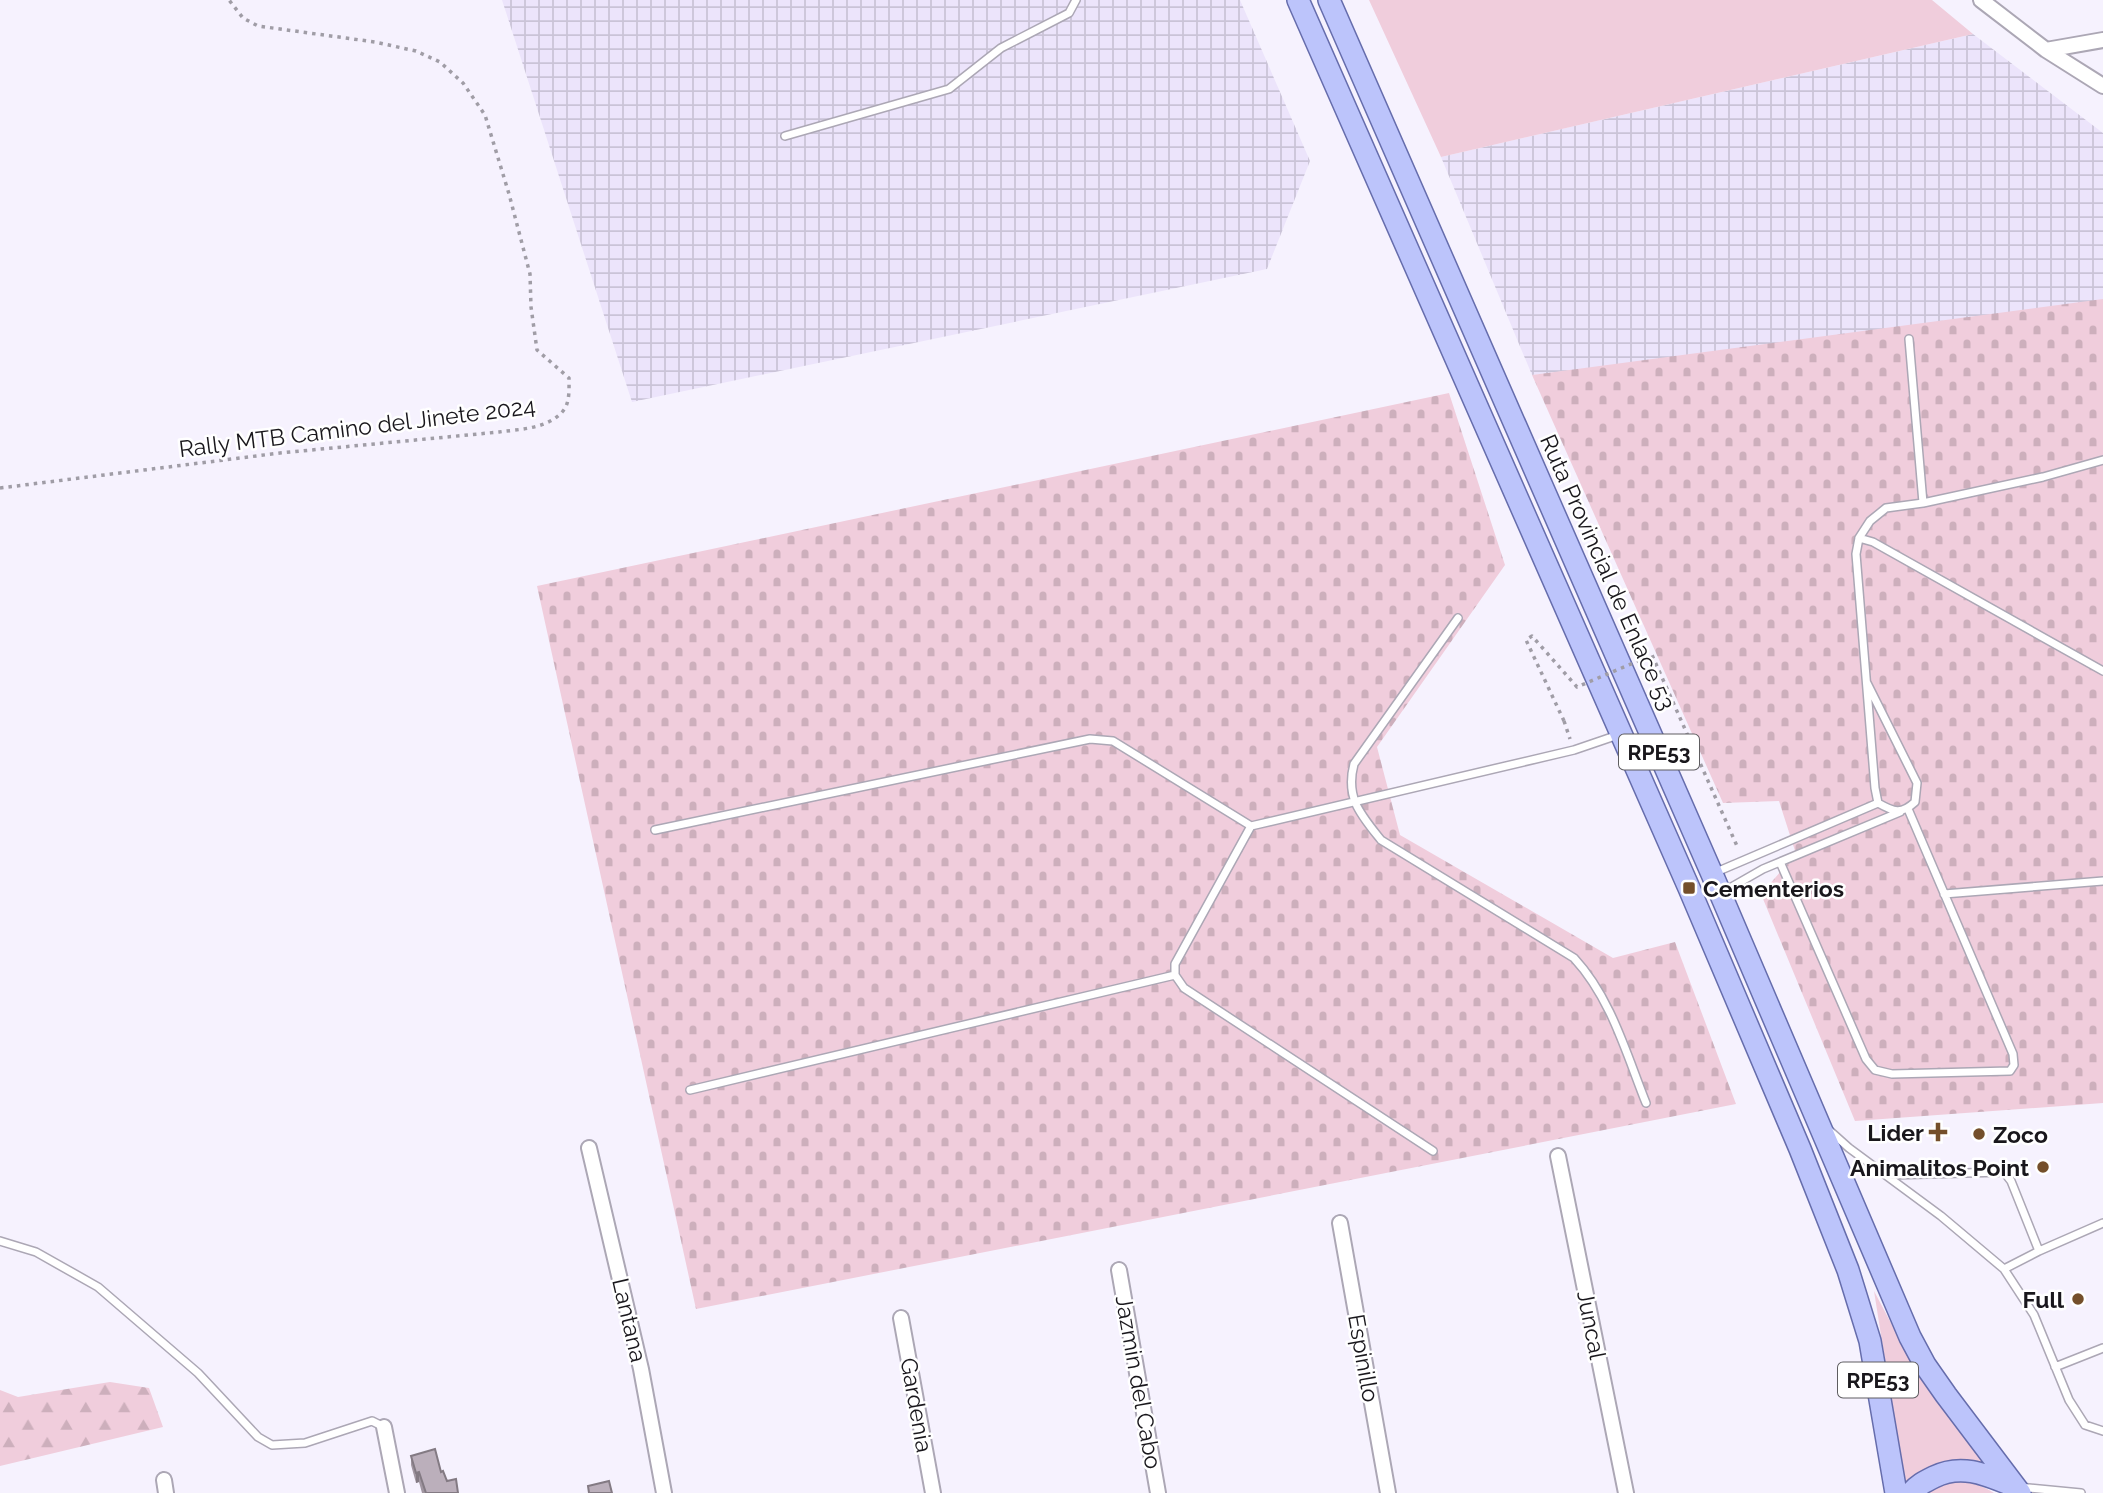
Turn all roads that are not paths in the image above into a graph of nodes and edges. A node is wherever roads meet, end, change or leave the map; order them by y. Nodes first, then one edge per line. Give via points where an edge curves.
1 (1076, 0) edge
2 (1297, 0) edge
3 (1329, 0) edge
4 (1981, 0) edge
5 (2103, 40) edge
6 (2046, 50) junction
7 (2103, 86) edge
8 (785, 136) dead end
9 (1909, 338) dead end
10 (2103, 460) edge
11 (1923, 502) junction
12 (1858, 538) junction
13 (1458, 618) dead end
14 (2103, 671) edge
15 (1867, 683) junction
16 (1620, 734) junction
17 (1353, 801) junction
18 (1878, 803) junction
19 (1904, 810) junction
20 (1251, 825) junction
21 (655, 830) dead end
22 (1780, 862) junction
23 (2103, 881) edge
24 (1716, 883) junction
25 (1944, 894) junction
26 (1175, 975) junction
27 (690, 1090) dead end
28 (1646, 1103) dead end
29 (1818, 1121) junction
30 (589, 1148) dead end
31 (1433, 1151) dead end
32 (1558, 1156) dead end
33 (1888, 1175) junction
34 (1340, 1223) dead end
35 (2103, 1223) edge
36 (0, 1241) edge
37 (2039, 1251) junction
38 (2004, 1269) junction
39 (1119, 1270) dead end
40 (901, 1318) dead end
41 (2103, 1348) edge
42 (2055, 1367) junction
43 (384, 1427) joint
44 (2103, 1431) edge
45 (2018, 1490) edge
46 (397, 1493) edge
47 (664, 1493) edge
48 (933, 1493) edge
49 (1158, 1493) edge
50 (1388, 1493) edge
51 (1626, 1493) edge
52 (1896, 1493) edge
53 (1911, 1493) edge
54 (2081, 1493) edge

1 - 8 lane via 1069,13 1001,48 949,89
2 - 16 main road, RPE53
3 - 24 main road, Ruta Provincial de Enlace 53 / RPE53
4 - 6 street
5 - 6 street
6 - 7 street
9 - 11 lane
10 - 11 lane
11 - 12 lane via 1886,508
12 - 14 lane via 1873,542
12 - 15 lane
13 - 17 lane via 1354,764
15 - 18 lane
15 - 19 lane via 1917,783 1915,802
16 - 17 lane via 1574,750
16 - 52 main road, RPE53 via 1848,1270 1870,1340
17 - 20 lane
17 - 28 lane via 1381,840 1574,958 1602,995
18 - 19 lane
18 - 24 lane
19 - 22 lane
19 - 25 lane
20 - 21 lane via 1114,741 1090,739
20 - 26 lane via 1175,964
22 - 24 lane
22 - 25 lane via 1866,1059 1875,1070 1892,1074 2010,1071 2013,1054
23 - 25 lane
24 - 29 main road, Ruta Provincial de Enlace 53 / RPE53
26 - 27 lane
26 - 31 lane via 1184,988
29 - 33 lane
29 - 45 main road, Ruta Provincial de Enlace 53 / RPE53 via 1925,1365
30 - 47 street, Lantana via 641,1368
32 - 51 street, Juncal
33 - 37 lane via 2004,1172
33 - 38 lane
34 - 50 street, Espinillo
35 - 37 lane
36 - 43 lane via 36,1252 98,1287 198,1373 258,1437 272,1445 305,1443 372,1421
37 - 38 lane
38 - 42 lane via 2035,1315
39 - 49 street, Jazmin del Cabo
40 - 48 street, Gardenia
41 - 42 lane
42 - 44 lane via 2085,1424
43 - 46 street
45 - 53 main road via 1964,1469 1945,1472
45 - 54 lane

